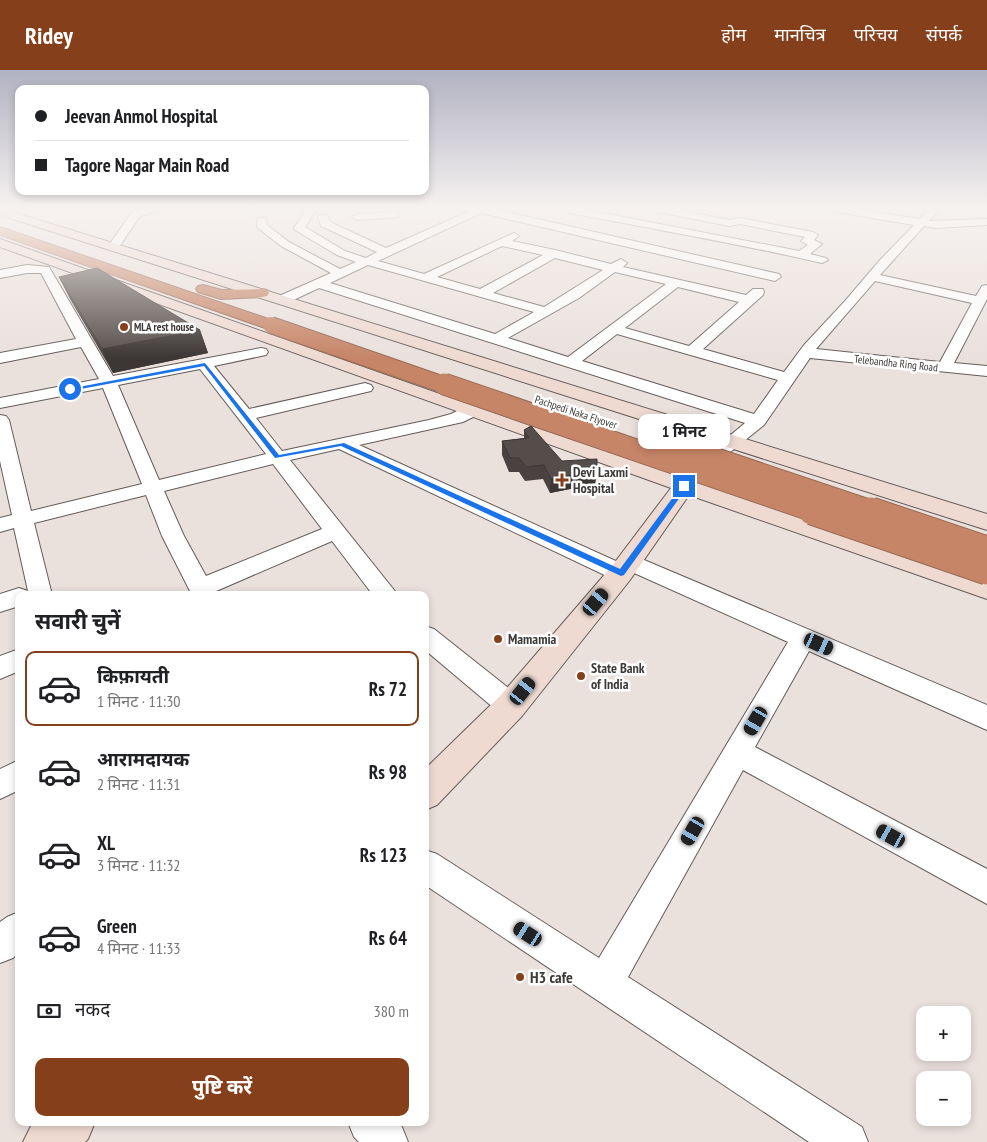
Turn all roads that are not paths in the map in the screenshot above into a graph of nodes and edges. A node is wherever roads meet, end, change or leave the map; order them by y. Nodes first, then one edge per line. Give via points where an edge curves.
1 (50, 258) edge
2 (107, 258) edge
3 (145, 258) edge
4 (311, 258) edge
5 (356, 258) edge
6 (372, 258) edge
7 (467, 258) edge
8 (546, 258) edge
9 (574, 258) edge
10 (630, 258) edge
11 (706, 258) edge
12 (797, 258) edge
13 (814, 258) edge
14 (888, 258) edge
15 (148, 259) junction
16 (822, 260) dead end
17 (365, 261) junction
18 (131, 266) junction
19 (613, 268) junction
20 (781, 271) junction
21 (339, 273) junction
22 (0, 274) edge
23 (872, 277) junction
24 (425, 278) junction
25 (317, 283) junction
26 (676, 283) junction
27 (987, 287) edge
28 (262, 293) junction
29 (481, 294) junction
30 (221, 295) junction
31 (749, 300) junction
32 (979, 301) junction
33 (544, 312) junction
34 (279, 314) junction
35 (233, 319) junction
36 (614, 329) junction
37 (496, 339) junction
38 (85, 342) junction
39 (261, 352) dead end
40 (692, 352) junction
41 (806, 353) junction
42 (0, 358) edge
43 (570, 362) junction
44 (205, 364) junction
45 (944, 368) junction
46 (987, 371) edge
47 (788, 378) junction
48 (109, 383) junction
49 (365, 388) dead end
50 (0, 403) edge
51 (471, 411) junction
52 (245, 415) junction
53 (0, 420) edge
54 (758, 421) junction
55 (342, 444) junction
56 (727, 445) junction
57 (278, 457) junction
58 (5, 463) edge
59 (688, 483) junction
60 (153, 488) junction
61 (22, 520) junction
62 (987, 522) edge
63 (0, 525) edge
64 (336, 531) junction
65 (987, 550) edge
66 (625, 567) junction
67 (987, 571) edge
68 (987, 590) edge
69 (31, 591) edge
70 (201, 591) edge
71 (204, 591) edge
72 (383, 591) edge
73 (15, 599) edge
74 (0, 603) edge
75 (804, 637) junction
76 (429, 639) edge
77 (15, 661) edge
78 (0, 668) edge
79 (511, 706) junction
80 (987, 718) edge
81 (738, 753) junction
82 (15, 776) edge
83 (0, 785) edge
84 (429, 789) edge
85 (429, 869) edge
86 (987, 887) edge
87 (15, 932) edge
88 (0, 945) edge
89 (604, 984) junction
90 (66, 1126) edge
91 (373, 1126) edge
92 (48, 1142) edge
93 (387, 1142) edge
94 (847, 1142) edge

1 - 35 main road
2 - 18 highway, Pachpedi Naka Flyover
3 - 15 main road
4 - 21 street
5 - 17 street
6 - 17 street
7 - 24 street
8 - 29 street
9 - 19 street
10 - 19 street
11 - 20 street
12 - 20 street
13 - 16 street
14 - 23 street
15 - 18 highway
15 - 28 main road
17 - 21 street
17 - 24 street
18 - 30 highway, Pachpedi Naka Flyover
19 - 26 street
19 - 33 street
20 - 31 street
21 - 25 street
22 - 38 street via 45,270
23 - 32 street
23 - 41 street
24 - 29 street
25 - 34 street
25 - 37 street
26 - 31 street
26 - 36 street
27 - 32 street
28 - 30 highway
28 - 34 main road
29 - 33 street
30 - 34 highway, Pachpedi Naka Flyover
31 - 40 street
32 - 45 street
33 - 37 street
34 - 35 highway, Pachpedi Naka Flyover
34 - 56 main road
34 - 65 highway, Pachpedi Naka Flyover, bridge
34 - 67 highway, Pachpedi Naka Flyover, bridge
35 - 51 main road
36 - 40 street
36 - 43 street
37 - 43 street
38 - 42 street
38 - 48 street
39 - 44 street
40 - 47 street
41 - 45 street, Telebandha Ring Road
41 - 47 street
43 - 54 street
44 - 48 street
44 - 52 street
45 - 46 street, Telebandha Ring Road
47 - 54 street
48 - 50 street
48 - 60 street
49 - 52 street
51 - 55 street via 438,423
51 - 59 main road
52 - 57 street
53 - 58 street
54 - 56 street
55 - 57 street
55 - 66 street
56 - 62 main road
57 - 60 street
57 - 64 street
58 - 61 street
59 - 66 main road
59 - 68 main road
60 - 61 street
60 - 70 street
61 - 63 street
61 - 69 street
64 - 71 street
64 - 72 street
66 - 75 street
66 - 79 main road
73 - 74 street
75 - 80 street
75 - 81 street
76 - 79 street
77 - 78 street
79 - 84 main road
81 - 86 street
81 - 89 street
82 - 83 street
85 - 89 street
87 - 88 street
89 - 94 street
90 - 92 main road
91 - 93 street

